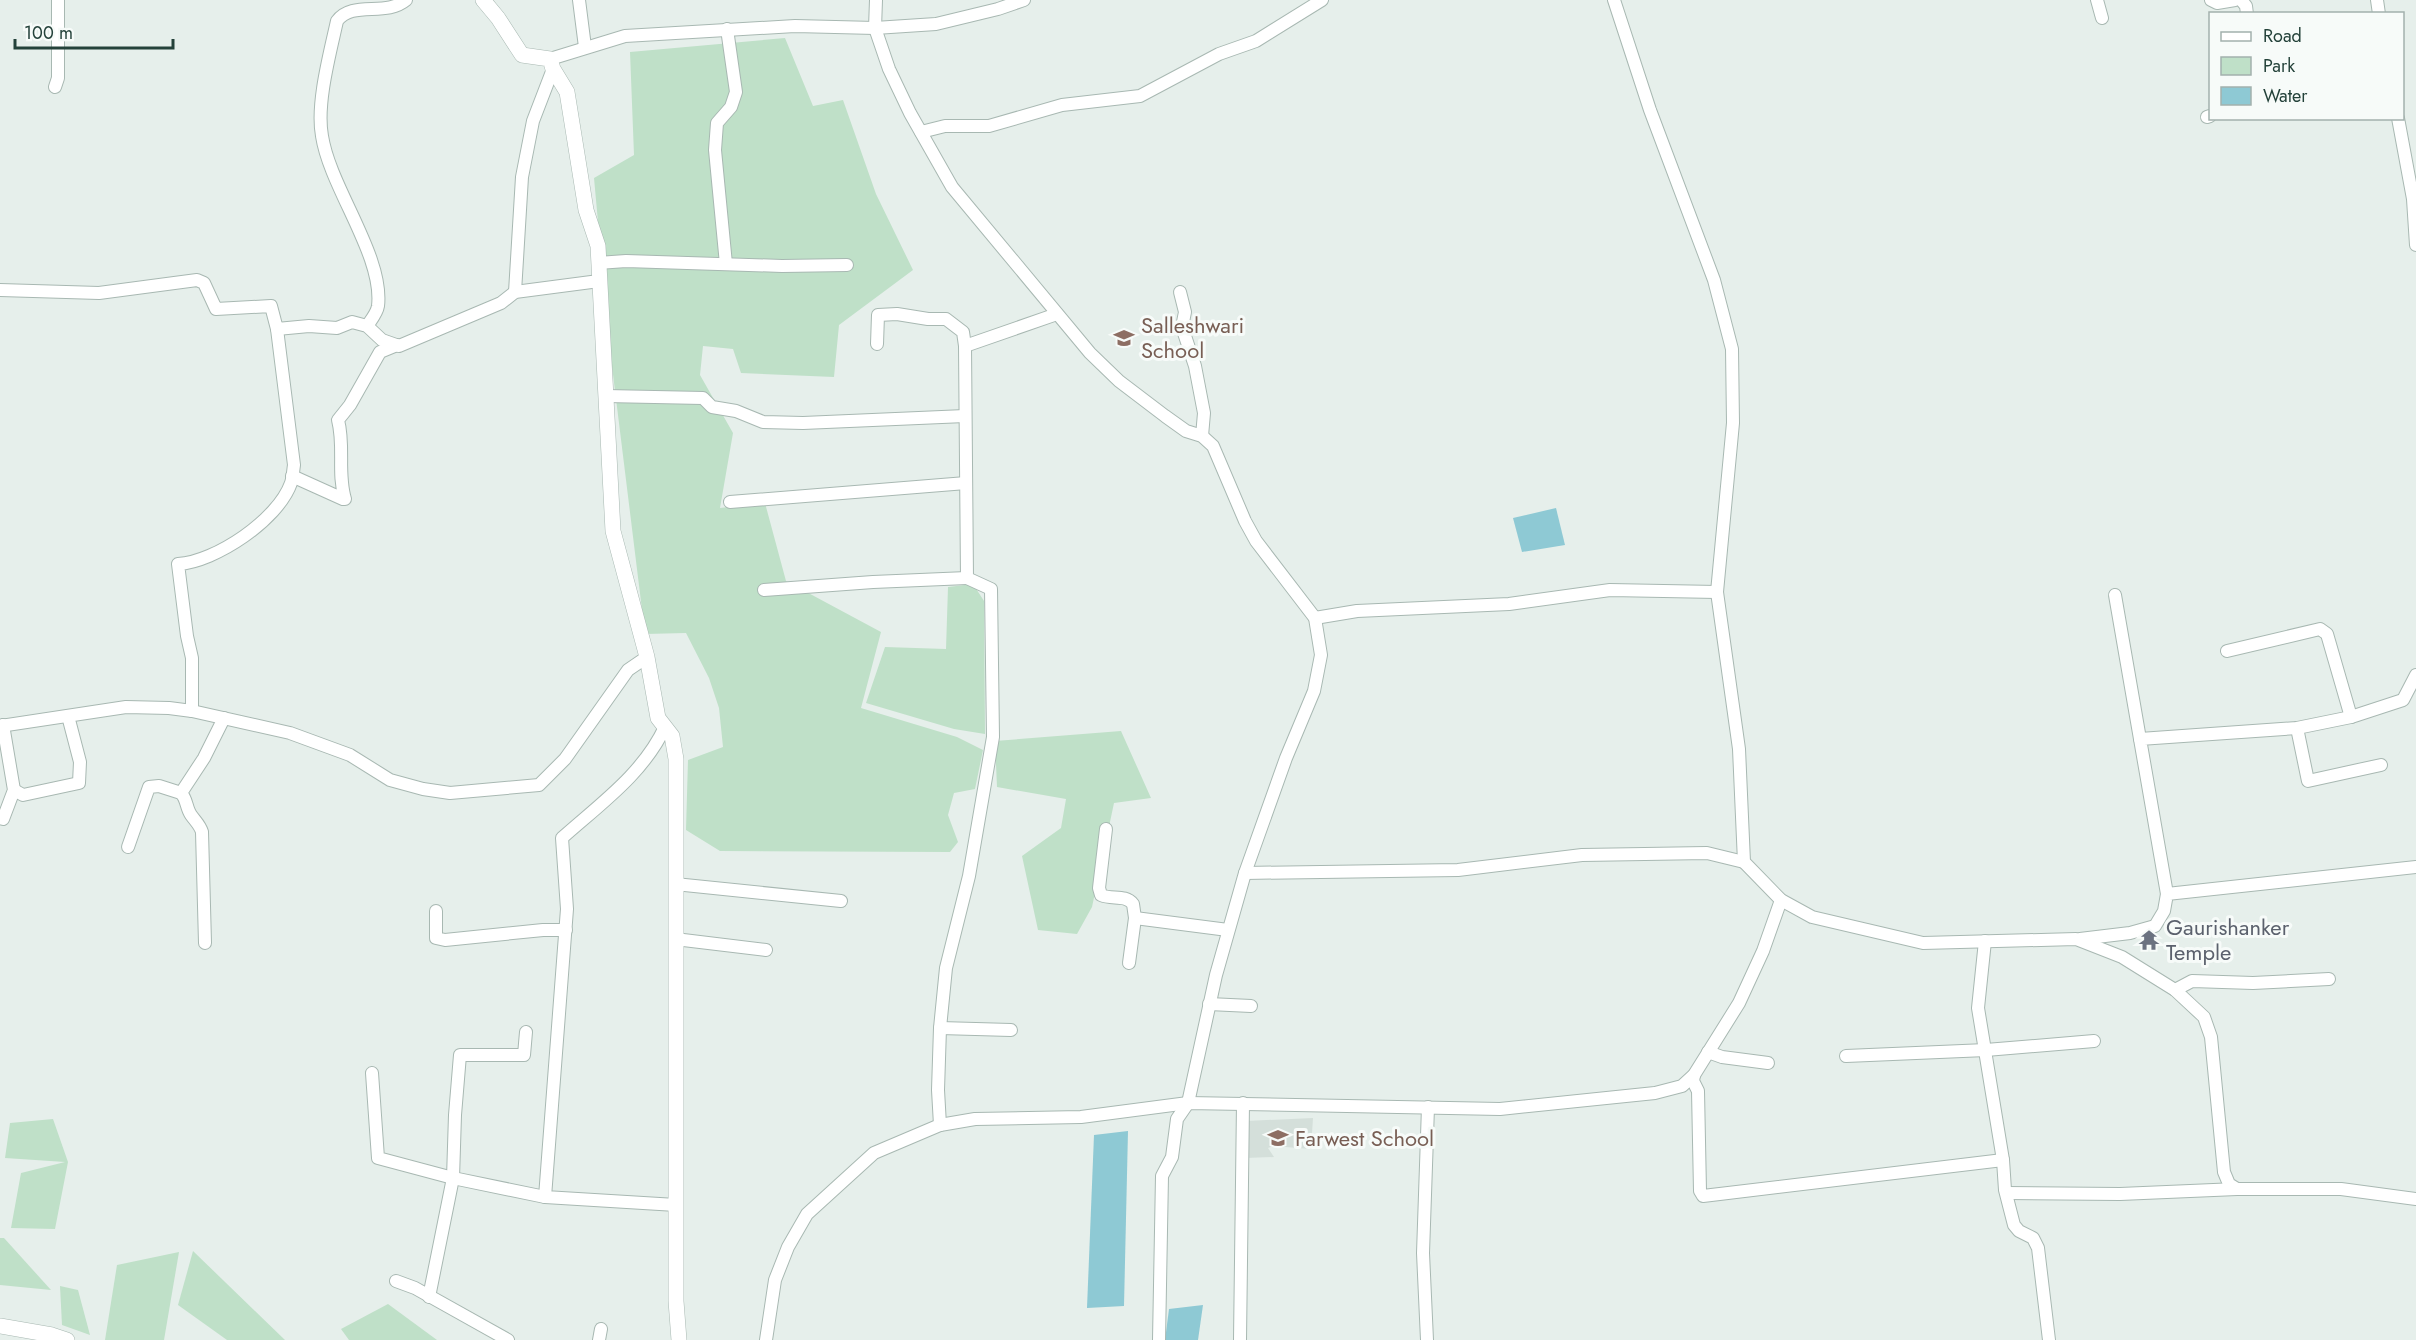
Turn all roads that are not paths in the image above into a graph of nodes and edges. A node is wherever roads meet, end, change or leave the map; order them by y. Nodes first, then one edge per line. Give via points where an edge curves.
1 (58, 0) edge
2 (406, 0) edge
3 (483, 0) edge
4 (579, 0) edge
5 (876, 0) edge
6 (1024, 0) edge
7 (1322, 0) edge
8 (1614, 0) edge
9 (2097, 0) edge
10 (2211, 0) edge
11 (2235, 0) edge
12 (2102, 18) dead end
13 (874, 28) junction
14 (728, 29) junction
15 (585, 47) junction
16 (552, 64) junction
17 (55, 87) dead end
18 (2398, 120) edge
19 (921, 132) junction
20 (2416, 245) edge
21 (598, 263) junction
22 (726, 264) junction
23 (847, 265) dead end
24 (599, 281) junction
25 (0, 290) edge
26 (515, 292) junction
27 (1180, 292) dead end
28 (1057, 314) junction
29 (367, 326) junction
30 (277, 329) junction
31 (877, 344) dead end
32 (397, 345) junction
33 (964, 345) junction
34 (606, 396) junction
35 (965, 416) junction
36 (1202, 436) junction
37 (292, 476) junction
38 (966, 483) junction
39 (730, 502) dead end
40 (967, 578) junction
41 (764, 590) dead end
42 (1717, 592) junction
43 (2115, 595) dead end
44 (1315, 618) junction
45 (2227, 651) dead end
46 (647, 657) junction
47 (2416, 675) edge
48 (192, 711) junction
49 (68, 716) junction
50 (2352, 717) junction
51 (224, 718) junction
52 (2, 725) edge
53 (665, 727) junction
54 (2297, 728) junction
55 (2140, 739) junction
56 (2380, 765) dead end
57 (14, 790) junction
58 (181, 793) junction
59 (3, 819) dead end
60 (1106, 829) dead end
61 (128, 848) dead end
62 (1744, 862) junction
63 (2416, 867) edge
64 (1245, 873) junction
65 (675, 885) junction
66 (2167, 894) junction
67 (1781, 900) junction
68 (841, 901) dead end
69 (436, 910) dead end
70 (1135, 918) junction
71 (566, 930) junction
72 (1228, 930) junction
73 (675, 939) junction
74 (2076, 939) junction
75 (1985, 942) junction
76 (205, 944) dead end
77 (766, 950) dead end
78 (1129, 963) dead end
79 (2329, 979) dead end
80 (2175, 990) junction
81 (1209, 1004) junction
82 (1251, 1006) dead end
83 (940, 1028) junction
84 (1011, 1030) dead end
85 (526, 1032) dead end
86 (2094, 1041) dead end
87 (1986, 1050) junction
88 (1708, 1052) junction
89 (1846, 1056) dead end
90 (1768, 1063) dead end
91 (372, 1073) dead end
92 (1694, 1075) junction
93 (1188, 1103) junction
94 (1243, 1103) junction
95 (1428, 1107) junction
96 (940, 1125) junction
97 (2003, 1160) junction
98 (453, 1178) junction
99 (2237, 1190) junction
100 (2007, 1193) junction
101 (545, 1197) junction
102 (2416, 1199) edge
103 (676, 1205) junction
104 (396, 1281) dead end
105 (429, 1297) junction
106 (0, 1326) edge
107 (67, 1340) edge
108 (507, 1340) edge
109 (679, 1340) edge
110 (765, 1340) edge
111 (1159, 1340) edge
112 (1240, 1340) edge
113 (1427, 1340) edge
114 (2049, 1340) edge

1 - 17 street
2 - 29 street via 342,14 337,21 323,93 321,134 338,187 372,263 378,308
3 - 16 street via 522,55
4 - 15 street
5 - 13 street
6 - 13 street via 936,24
7 - 19 street via 1257,41 1219,54 1140,96 1062,105 989,126 945,126
8 - 42 street via 1650,110 1714,280 1732,349 1733,423
9 - 12 street
10 - 11 street
13 - 14 street
13 - 19 street via 889,69
14 - 15 street via 625,36
14 - 22 street via 736,92 731,107 717,123 715,150
15 - 16 street
16 - 21 street via 567,92 586,210 598,246
16 - 26 street via 533,121 522,177
18 - 20 street via 2413,200
19 - 28 street via 952,187
21 - 22 street
21 - 24 street
22 - 23 street
24 - 26 street
24 - 34 street
25 - 30 street via 99,293 197,280 204,283 216,309 271,306
26 - 32 street via 501,303
27 - 36 street via 1185,312 1182,327 1202,404
28 - 33 street
28 - 36 street via 1119,381 1186,431
29 - 30 street via 352,322 337,328
29 - 32 street via 382,340
30 - 37 street via 294,465
31 - 33 street via 878,315 897,314 946,319 963,332
32 - 37 street via 380,352 338,420 345,499
33 - 35 street
34 - 35 street via 703,399 712,407 763,422
34 - 46 street via 613,531
35 - 38 street
36 - 44 street via 1213,446 1256,541
37 - 48 street via 285,495 269,515 229,547 192,563 178,564 192,658
38 - 39 street
38 - 40 street
40 - 41 street
40 - 83 street via 991,589 993,737 969,876 946,968
42 - 44 street via 1610,590 1509,604 1357,611
42 - 62 street via 1739,749
43 - 55 street
44 - 64 street via 1321,656 1314,691
45 - 50 street via 2320,629 2327,634
46 - 51 street via 628,670 564,759 539,785 450,793 423,789 390,780 350,755 322,744
46 - 53 street via 658,718
47 - 50 street via 2403,700
48 - 49 street via 126,707
48 - 51 street
49 - 52 street
49 - 57 street via 80,762 79,783 23,795
50 - 54 street
51 - 58 street
52 - 57 street
53 - 65 street via 672,736 676,759
53 - 71 street via 633,774 562,838
54 - 55 street
54 - 56 street via 2308,781
55 - 66 street
57 - 59 street
58 - 61 street via 149,787
58 - 76 street via 202,832
60 - 70 street via 1101,895 1128,899
62 - 64 street via 1707,853 1582,855 1458,870
62 - 67 street
63 - 66 street
64 - 72 street
65 - 68 street
65 - 73 street
66 - 74 street via 2164,911 2155,926
67 - 75 street via 1812,917 1923,943
67 - 88 street via 1739,1003
69 - 71 street via 436,938 445,940
70 - 72 street
70 - 78 street
71 - 101 street
72 - 81 street
73 - 77 street
73 - 103 street
74 - 75 street
74 - 80 street via 2122,957
75 - 87 street via 1978,1008
79 - 80 street via 2192,981
80 - 99 street via 2204,1017 2211,1036 2224,1172
81 - 82 street
81 - 93 street
83 - 84 street
83 - 96 street
85 - 98 street via 524,1054 460,1055
86 - 87 street
87 - 89 street
87 - 97 street
88 - 90 street
88 - 92 street
91 - 98 street via 378,1158
92 - 95 street via 1682,1086 1655,1093 1500,1109
92 - 97 street via 1703,1196
93 - 94 street
93 - 96 street via 1081,1117 975,1119
93 - 111 street via 1177,1119 1172,1156 1162,1176
94 - 95 street
94 - 112 street
95 - 113 street via 1423,1253
96 - 110 street via 874,1153 807,1214 775,1280
97 - 100 street
98 - 101 street
98 - 105 street
99 - 100 street
99 - 102 street via 2341,1189
100 - 114 street via 2014,1225 2033,1238 2038,1248
101 - 103 street
103 - 109 street
104 - 105 street
105 - 108 street
106 - 107 street

